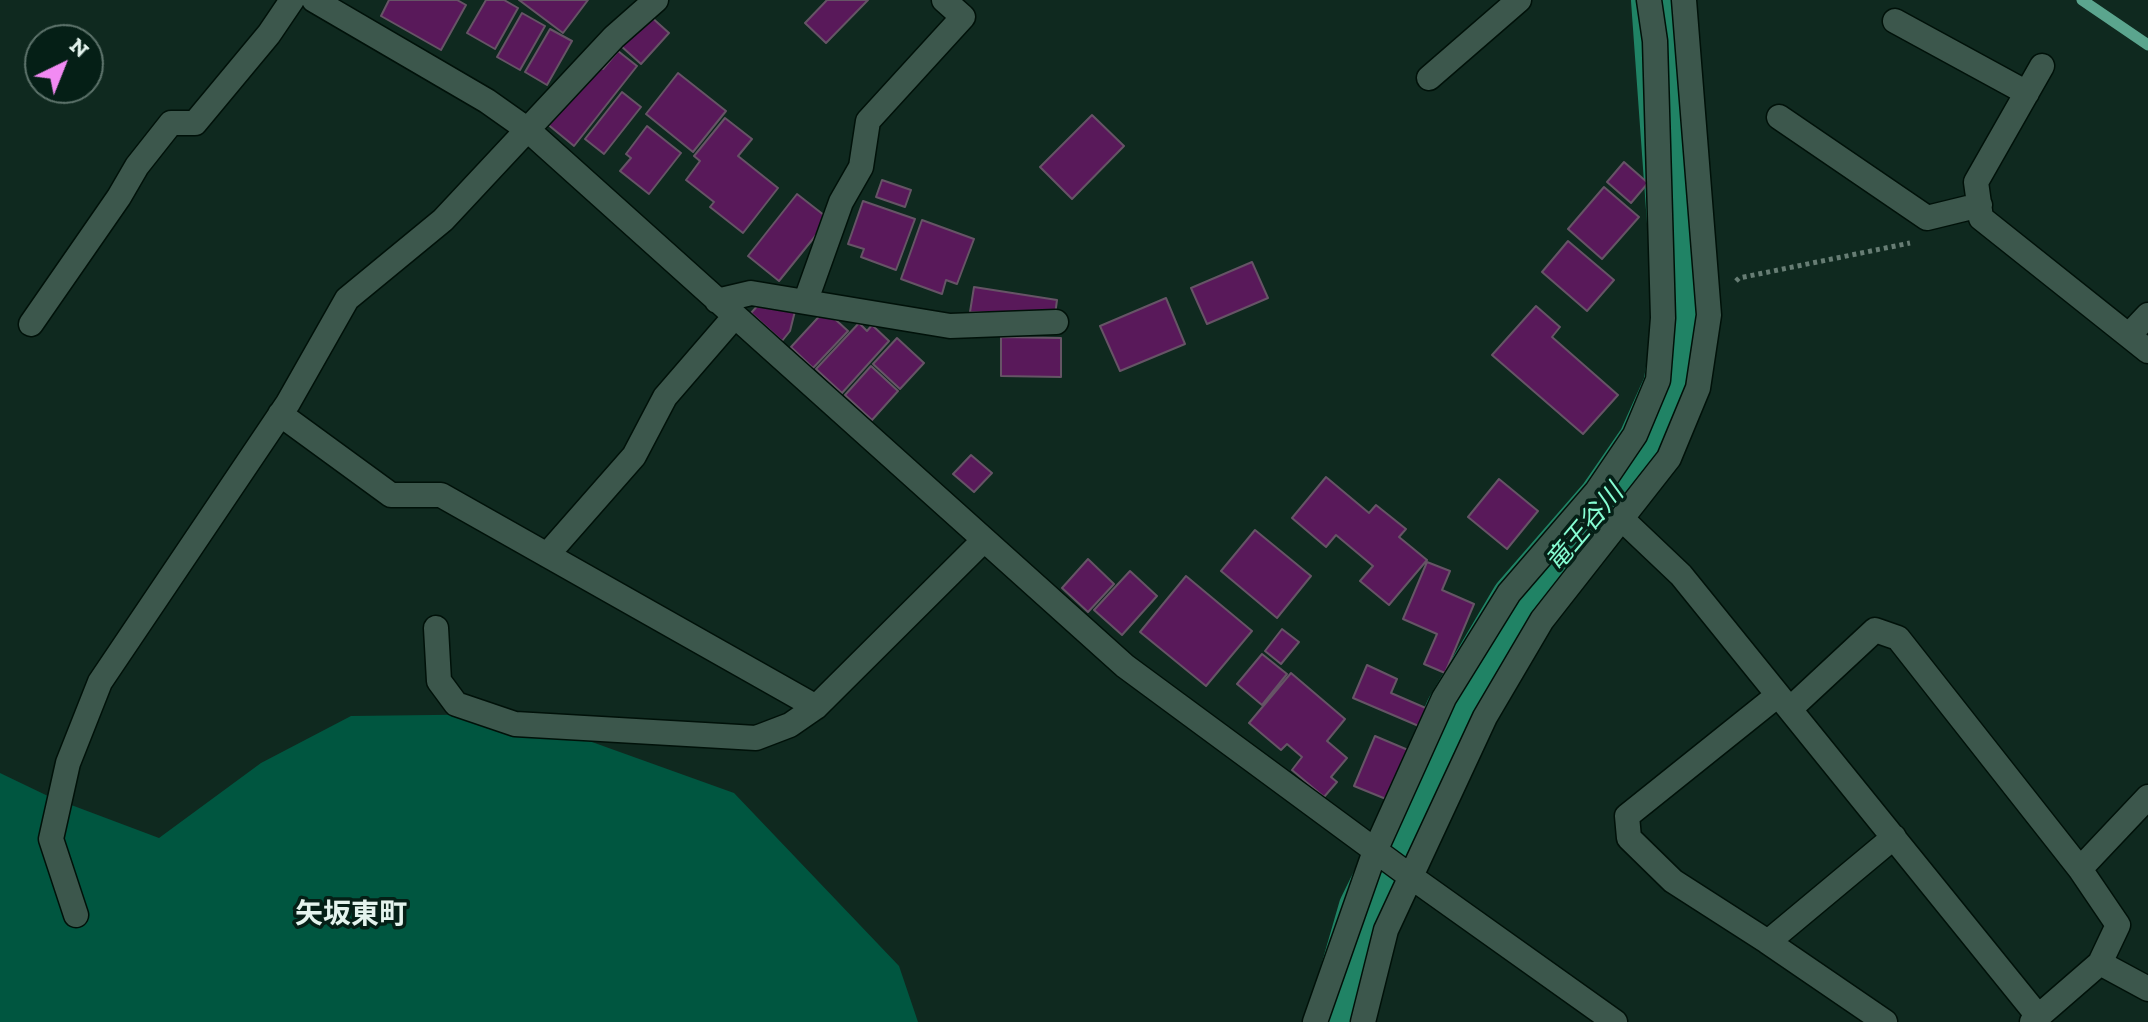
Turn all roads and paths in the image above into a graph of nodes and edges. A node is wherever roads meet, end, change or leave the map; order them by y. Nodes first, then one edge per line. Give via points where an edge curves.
1 (292, 0) edge
2 (314, 0) edge
3 (656, 0) edge
4 (944, 0) edge
5 (1519, 0) edge
6 (1649, 0) edge
7 (1684, 0) edge
8 (1895, 21) dead end
9 (2042, 66) dead end
10 (1429, 78) dead end
11 (2027, 93) junction
12 (1779, 117) dead end
13 (528, 130) junction
14 (1980, 205) junction
15 (1913, 242) dead end
16 (806, 300) junction
17 (726, 309) junction
18 (1709, 315) junction
19 (2148, 315) edge
20 (1056, 322) dead end
21 (31, 324) dead end
22 (2139, 342) edge
23 (280, 414) junction
24 (1623, 520) junction
25 (984, 540) junction
26 (547, 555) junction
27 (436, 628) dead end
28 (1784, 702) junction
29 (816, 707) junction
30 (2148, 797) edge
31 (1894, 837) junction
32 (1378, 853) junction
33 (2080, 869) junction
34 (1406, 874) junction
35 (76, 915) dead end
36 (1768, 942) junction
37 (2100, 963) junction
38 (2148, 989) edge
39 (2035, 1019) edge
40 (1315, 1022) edge
41 (1363, 1022) edge
42 (1615, 1022) edge
43 (1885, 1022) edge

1 - 21 street via 195,123 171,123
2 - 13 street
3 - 13 street
4 - 16 street via 963,17 868,121 861,167 841,202
5 - 10 street
6 - 32 street via 1655,41 1663,318 1658,380 1628,446 1597,491 1509,593 1444,698
7 - 18 street
8 - 11 street
9 - 11 street
11 - 14 street via 1976,182
12 - 14 street via 1927,218
13 - 17 street
13 - 23 street via 443,220 347,299
14 - 22 street via 1981,218
15 - 18 path via 1739,278
16 - 17 street via 751,293
16 - 20 street via 950,326
17 - 25 street
17 - 26 street via 665,397 634,456
18 - 24 street via 1698,388 1669,458
19 - 22 street
23 - 26 street via 391,495 441,495
23 - 35 street via 100,682 68,763 51,839
24 - 28 street via 1681,575
24 - 34 street via 1542,620 1485,717
25 - 29 street
25 - 32 street via 1125,666
26 - 29 street
27 - 29 street via 439,681 456,704 515,724 756,738 790,725
28 - 31 street
28 - 33 street via 1875,630 1898,638
28 - 36 street via 1627,816 1629,838 1673,881
30 - 33 street
31 - 36 street
31 - 39 street
32 - 34 street
32 - 40 street
33 - 37 street via 2118,925
34 - 41 street
34 - 42 street
36 - 43 street
37 - 38 street
37 - 39 street

